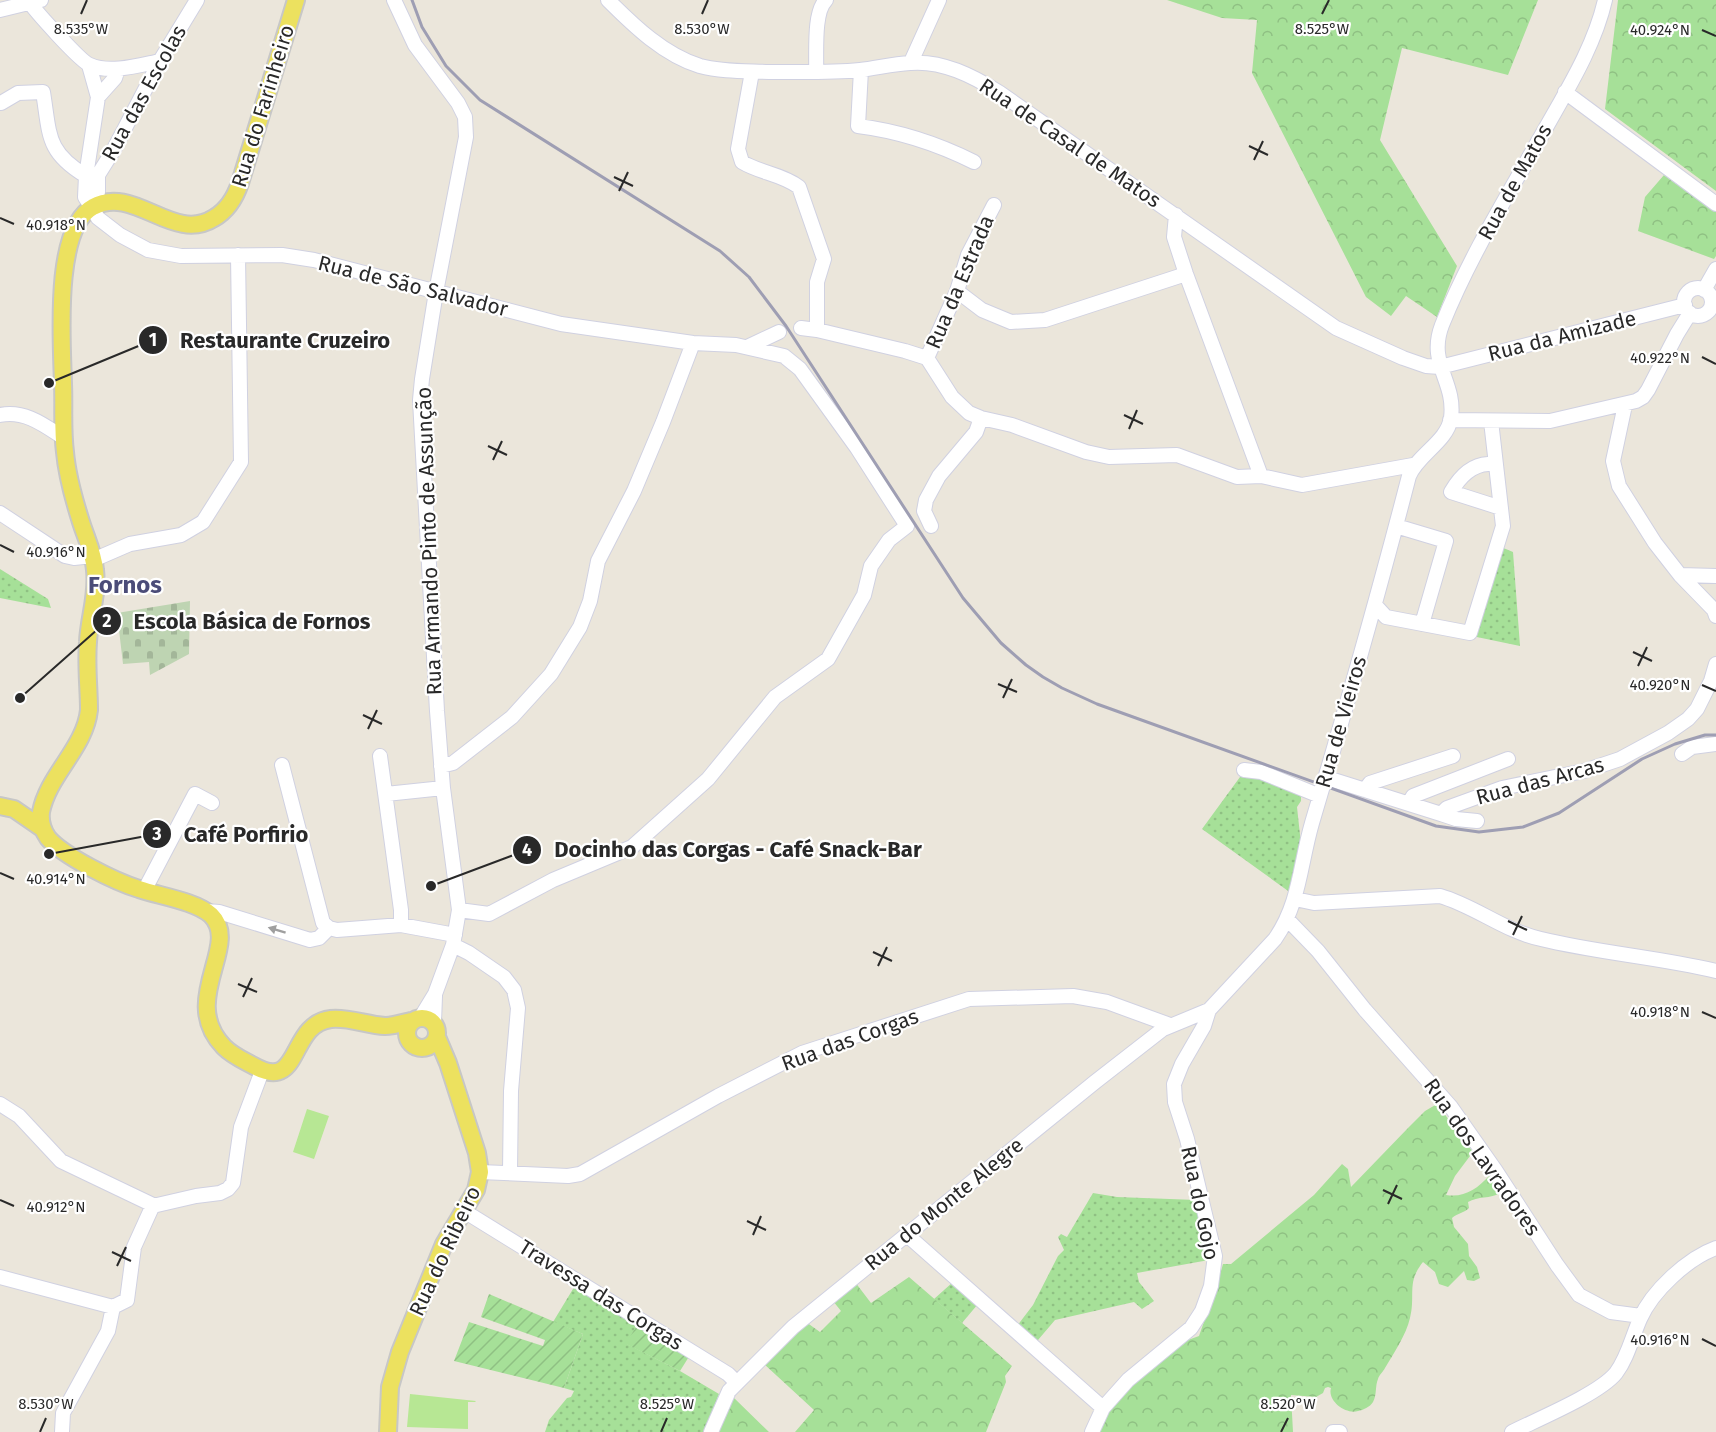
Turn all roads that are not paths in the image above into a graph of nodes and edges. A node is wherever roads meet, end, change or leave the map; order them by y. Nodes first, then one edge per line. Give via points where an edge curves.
1 (197, 0) edge
2 (296, 0) edge
3 (394, 0) edge
4 (608, 0) edge
5 (826, 0) edge
6 (939, 0) edge
7 (1605, 0) edge
8 (33, 1) edge
9 (0, 10) edge
10 (160, 61) junction
11 (911, 63) junction
12 (89, 65) junction
13 (118, 69) junction
14 (861, 70) junction
15 (752, 72) junction
16 (816, 72) junction
17 (1566, 92) junction
18 (98, 97) junction
19 (1, 104) edge
20 (974, 162) dead end
21 (92, 176) junction
22 (1716, 204) edge
23 (994, 205) dead end
24 (91, 207) junction
25 (1176, 215) junction
26 (237, 255) junction
27 (1716, 269) edge
28 (1186, 274) junction
29 (1704, 290) junction
30 (957, 291) junction
31 (436, 292) junction
32 (1713, 308) edge
33 (1688, 309) junction
34 (801, 328) dead end
35 (817, 330) junction
36 (779, 332) dead end
37 (693, 343) junction
38 (747, 347) junction
39 (927, 358) junction
40 (1440, 367) junction
41 (1625, 405) junction
42 (0, 415) edge
43 (981, 418) junction
44 (1450, 420) junction
45 (1491, 421) junction
46 (64, 438) junction
47 (1488, 464) dead end
48 (1413, 465) junction
49 (1261, 476) junction
50 (1501, 508) junction
51 (0, 513) edge
52 (1396, 525) junction
53 (931, 526) dead end
54 (93, 558) junction
55 (1680, 575) junction
56 (1716, 576) edge
57 (1375, 605) junction
58 (1716, 616) edge
59 (1422, 624) junction
60 (1716, 664) edge
61 (1716, 744) edge
62 (1682, 754) dead end
63 (380, 756) dead end
64 (1453, 756) dead end
65 (1508, 759) dead end
66 (282, 765) dead end
67 (441, 766) junction
68 (1244, 770) dead end
69 (1327, 778) junction
70 (443, 788) junction
71 (1365, 790) junction
72 (386, 794) junction
73 (1320, 796) junction
74 (212, 802) dead end
75 (1409, 803) junction
76 (44, 805) junction
77 (7, 807) edge
78 (1441, 814) junction
79 (1476, 821) dead end
80 (43, 829) junction
81 (144, 891) junction
82 (1295, 899) junction
83 (459, 910) junction
84 (207, 911) junction
85 (1287, 919) junction
86 (401, 925) junction
87 (329, 928) junction
88 (454, 940) junction
89 (1716, 971) edge
90 (1209, 1010) junction
91 (426, 1025) junction
92 (1170, 1025) junction
93 (387, 1026) junction
94 (416, 1045) junction
95 (262, 1071) junction
96 (450, 1072) junction
97 (0, 1104) edge
98 (480, 1172) junction
99 (510, 1172) junction
100 (153, 1205) junction
101 (464, 1210) junction
102 (907, 1235) junction
103 (1716, 1248) edge
104 (0, 1277) edge
105 (113, 1307) junction
106 (1641, 1316) junction
107 (737, 1383) junction
108 (1103, 1408) junction
109 (62, 1432) edge
110 (388, 1432) edge
111 (711, 1432) edge
112 (1092, 1432) edge
113 (1333, 1432) edge
114 (1340, 1432) edge
115 (1512, 1432) edge

1 - 10 street, Rua das Escolas
2 - 24 main road, Rua do Farinheiro via 242,178 224,211 206,222 187,225 122,203 105,202
3 - 31 street, Rua Armando Pinto de Assunção via 415,45 465,117 466,136
4 - 15 street, Rua de Casal de Matos via 632,24 669,51 700,66
5 - 16 street via 818,17
6 - 11 street
7 - 17 street, Rua de Matos via 1596,29
8 - 9 street
8 - 12 street via 36,13
10 - 13 street
10 - 21 street, Rua das Escolas via 113,151
11 - 14 street, Rua de Casal de Matos
11 - 25 street, Rua de Casal de Matos via 933,63 984,83
12 - 13 street
12 - 18 street
13 - 18 street via 116,78
14 - 16 street, Rua de Casal de Matos
14 - 20 street via 858,126 946,148
15 - 16 street, Rua de Casal de Matos
15 - 35 street via 738,149 742,162 789,179 799,187 824,259 818,282
17 - 22 street
17 - 40 street, Rua de Matos via 1472,258 1439,335
18 - 21 street
19 - 21 street via 18,93 43,92 52,145 69,166
21 - 24 street via 85,197
23 - 30 street, Rua da Estrada via 968,255
24 - 26 street, Rua de São Salvador via 120,236 148,250 181,256
24 - 46 main road via 76,223 62,286
25 - 28 street via 1174,237
25 - 40 street, Rua de Casal de Matos via 1336,328 1403,358
26 - 31 street, Rua de São Salvador via 314,260
26 - 54 street via 241,462 203,522 181,536 130,544
27 - 29 street
28 - 30 street via 1044,320 1011,322 982,310
28 - 49 street
29 - 32 street via 1710,294
29 - 33 street via 1691,290 1686,297
30 - 39 street, Rua da Estrada
31 - 37 street, Rua de São Salvador via 561,324
31 - 67 street, Rua Armando Pinto de Assunção via 420,410
32 - 33 street via 1698,316
33 - 40 street, Rua da Amizade
33 - 41 street via 1643,397
34 - 35 street
35 - 39 street
36 - 38 street
37 - 38 street, Rua de São Salvador
37 - 67 street via 634,490 598,561 580,627 551,674 512,717 453,763
38 - 83 street, Rua de São Salvador via 784,356 800,369 907,526 889,540 871,566 864,595 828,659 775,697 708,779 632,847 553,880 489,914
39 - 43 street via 952,397
40 - 44 street via 1451,394
41 - 45 street via 1550,421
41 - 55 street via 1613,461 1619,486
42 - 46 street via 13,412 35,419
43 - 49 street via 1109,457 1177,455 1237,477
43 - 53 street via 976,432 939,476 926,500 924,511
44 - 45 street
44 - 48 street via 1433,446
45 - 50 street
46 - 54 main road via 77,510
47 - 50 street via 1468,471 1451,492
48 - 49 street via 1302,485
48 - 52 street, Rua de Vieiros
50 - 59 street via 1503,526 1470,633
51 - 54 street via 65,556
52 - 57 street, Rua de Vieiros
52 - 59 street via 1446,542
54 - 76 main road via 96,587 88,641 88,718
55 - 56 street
55 - 58 street
57 - 59 street via 1386,617
57 - 69 street, Rua de Vieiros
60 - 78 street, Rua das Arcas via 1697,709 1659,738 1620,759 1584,771 1502,788 1447,808
61 - 62 street via 1692,747
63 - 72 street
64 - 71 street via 1370,783
65 - 75 street via 1413,796
66 - 87 street via 323,923
67 - 70 street, Rua Armando Pinto de Assunção
68 - 73 street via 1261,772
69 - 71 street
69 - 73 street, Rua de Vieiros
70 - 72 street
70 - 83 street, Rua Armando Pinto de Assunção
71 - 75 street
72 - 86 street
73 - 82 street, Rua de Vieiros
74 - 81 street via 195,794
75 - 78 street
76 - 77 main road
76 - 80 main road
77 - 80 main road
78 - 79 street
80 - 81 main road via 70,855
81 - 84 main road
82 - 85 street, Rua de Vieiros
82 - 89 street via 1314,903 1440,896 1515,932
83 - 88 street, Rua Armando Pinto de Assunção
87 -> 84 street via 319,938 310,940
84 - 95 main road via 214,918 220,938 207,993 212,1031 234,1057
85 - 90 street, Rua de Vieiros via 1275,939
85 - 106 street, Rua dos Lavradores via 1451,1107 1579,1295 1611,1312
86 - 87 street
86 - 88 street
88 - 91 street, Rua Armando Pinto de Assunção
88 - 99 street via 504,977 518,1008
90 - 92 street, Rua do Monte Alegre
90 - 108 street, Rua do Gojo via 1173,1090 1215,1256 1211,1286 1197,1321 1128,1380
91 - 93 main road
91 - 94 main road via 431,1045
91 - 94 main road via 407,1031
91 - 96 main road, Rua do Ribeiro
92 - 99 street, Rua das Corgas via 1107,1002 1073,996 969,999 802,1053 580,1174
92 - 102 street, Rua do Monte Alegre
93 - 94 main road, Rua do Ribeiro
93 - 95 main road via 331,1019 317,1023 306,1032 282,1071
94 - 96 main road, Rua do Ribeiro
95 - 100 street via 241,1127 233,1183 220,1193
96 - 98 main road, Rua do Ribeiro
97 - 100 street via 19,1116 61,1161
98 - 99 street, Rua das Corgas
98 - 101 main road, Rua do Ribeiro via 476,1190
100 - 105 street via 134,1247 127,1300
101 - 107 street, Travessa das Corgas
101 - 110 main road, Rua do Ribeiro via 444,1244 400,1352 390,1387
102 - 107 street, Rua do Monte Alegre via 793,1328
102 - 108 street
103 - 106 street via 1679,1270
104 - 105 street
105 - 109 street via 108,1331 63,1413
106 - 115 street via 1629,1351 1615,1374 1595,1390
107 - 111 street, Rua do Monte Alegre via 727,1395
108 - 112 street, Rua do Gojo
113 - 114 street

